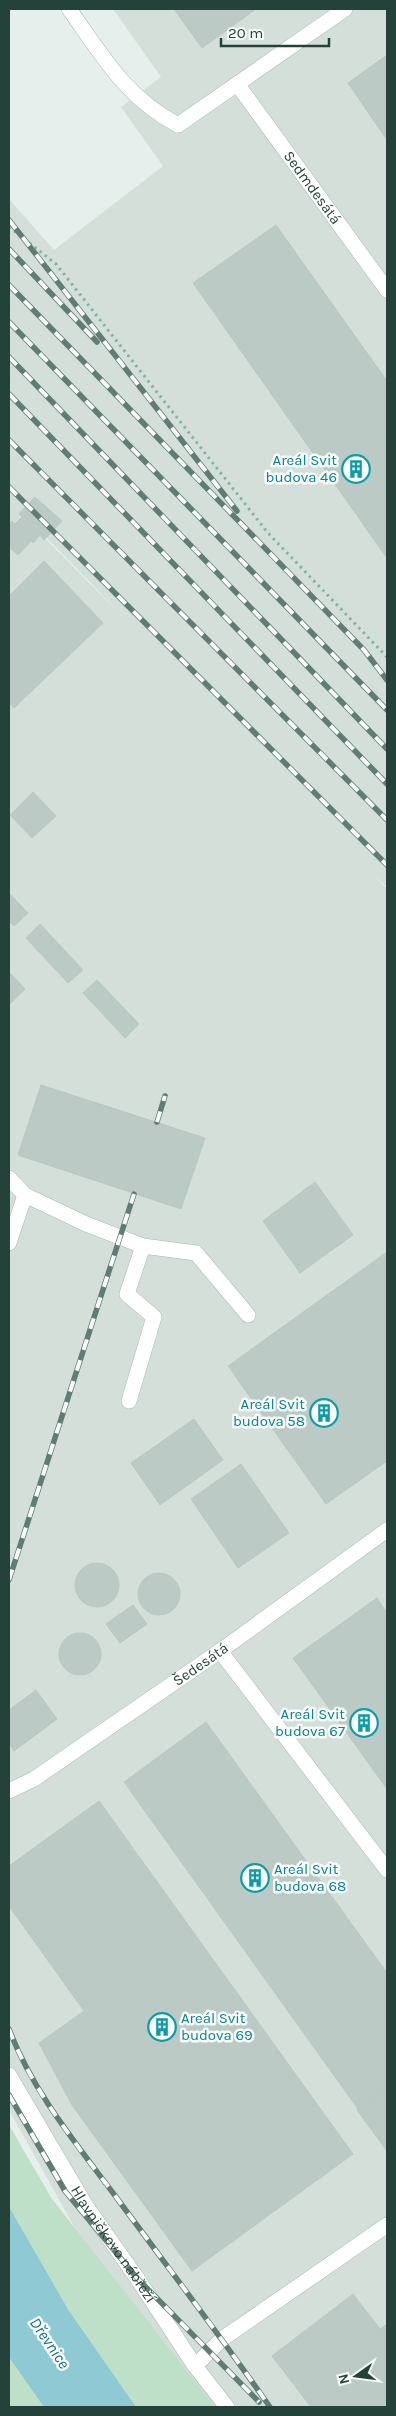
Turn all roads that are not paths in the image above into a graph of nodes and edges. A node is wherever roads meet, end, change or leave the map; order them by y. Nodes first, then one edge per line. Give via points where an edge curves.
1 (69, 9) edge
2 (345, 9) edge
3 (237, 84) junction
4 (387, 290) edge
5 (9, 1178) edge
6 (25, 1195) junction
7 (9, 1243) edge
8 (143, 1246) junction
9 (248, 1315) dead end
10 (130, 1401) dead end
11 (387, 1530) edge
12 (220, 1651) junction
13 (9, 1790) edge
14 (387, 1870) edge
15 (9, 2075) edge
16 (387, 2225) edge
17 (195, 2366) junction
18 (227, 2407) edge

1 - 3 street via 122,82 157,114 178,124
2 - 3 street
3 - 4 street, Sedmdesátá
5 - 6 street
6 - 7 street
6 - 8 street
8 - 9 street via 196,1254
8 - 10 street via 128,1294 154,1317
11 - 12 street, Šedesátá
12 - 13 street, Šedesátá via 34,1779
12 - 14 street
15 - 17 street, Hlavničkovo nábřeží via 86,2206
16 - 17 street via 222,2339
17 - 18 street, Hlavničkovo nábřeží

